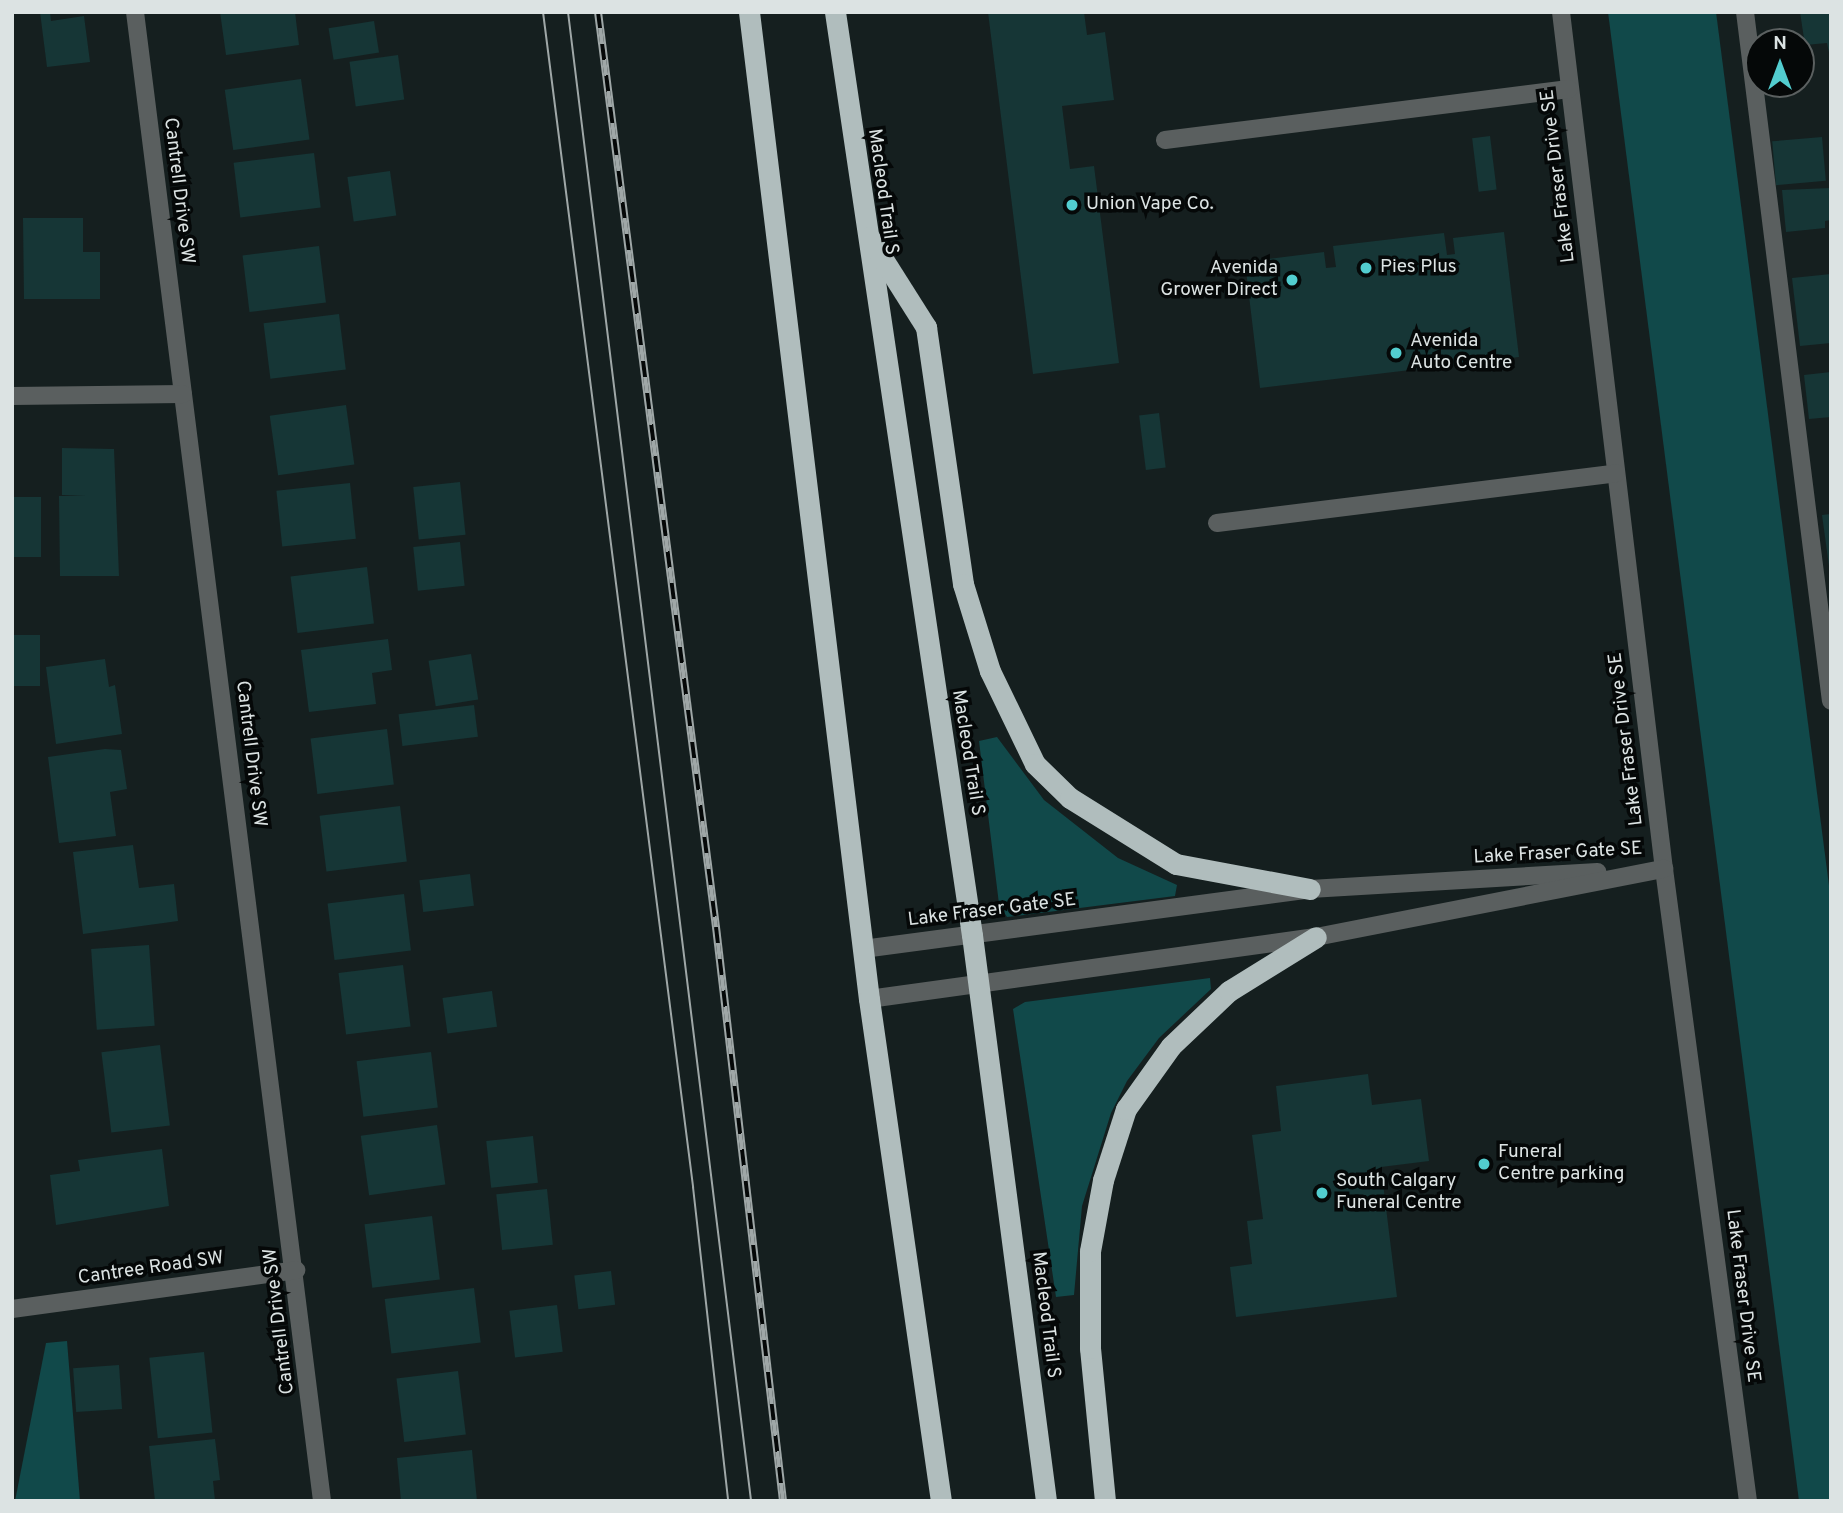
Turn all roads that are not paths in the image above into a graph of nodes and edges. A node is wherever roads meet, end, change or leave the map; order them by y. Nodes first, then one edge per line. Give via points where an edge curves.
1 (135, 12) edge
2 (749, 12) edge
3 (835, 12) edge
4 (1561, 12) edge
5 (1745, 12) edge
6 (1569, 89) junction
7 (1164, 140) dead end
8 (864, 230) junction
9 (183, 394) junction
10 (12, 396) edge
11 (1616, 473) junction
12 (1217, 523) dead end
13 (1824, 589) edge
14 (1831, 701) edge
15 (1664, 869) junction
16 (1310, 889) junction
17 (972, 936) junction
18 (1316, 937) junction
19 (863, 949) junction
20 (979, 984) junction
21 (869, 999) junction
22 (296, 1270) junction
23 (12, 1309) edge
24 (322, 1501) edge
25 (941, 1501) edge
26 (1046, 1501) edge
27 (1105, 1501) edge
28 (1748, 1501) edge

1 - 9 street, Cantrell Drive SW
2 - 19 highway
3 - 8 highway, Macleod Trail S
4 - 6 street, Lake Fraser Drive SE
5 - 13 street
6 - 7 street
6 - 11 street, Lake Fraser Drive SE
8 - 16 highway via 926,327 964,584 990,671 1035,764 1070,799 1176,864
8 - 17 highway, Macleod Trail S
9 - 10 street
9 - 22 street, Cantrell Drive SW
11 - 12 street
11 - 15 street, Lake Fraser Drive SE
13 - 14 street
15 - 16 street, Lake Fraser Gate SE
15 - 18 street, Lake Fraser Gate SE
15 - 28 street, Lake Fraser Drive SE
16 - 17 street, Lake Fraser Gate SE
17 - 19 street, Lake Fraser Gate SE
17 - 20 highway, Macleod Trail S
18 - 20 street, Lake Fraser Gate SE
18 - 27 highway via 1229,991 1171,1046 1126,1109 1103,1180 1090,1251 1090,1348
19 - 21 highway
20 - 21 street, Lake Fraser Gate SE
20 - 26 highway, Macleod Trail S
21 - 25 highway
22 - 23 street, Cantree Road SW
22 - 24 street, Cantrell Drive SW

